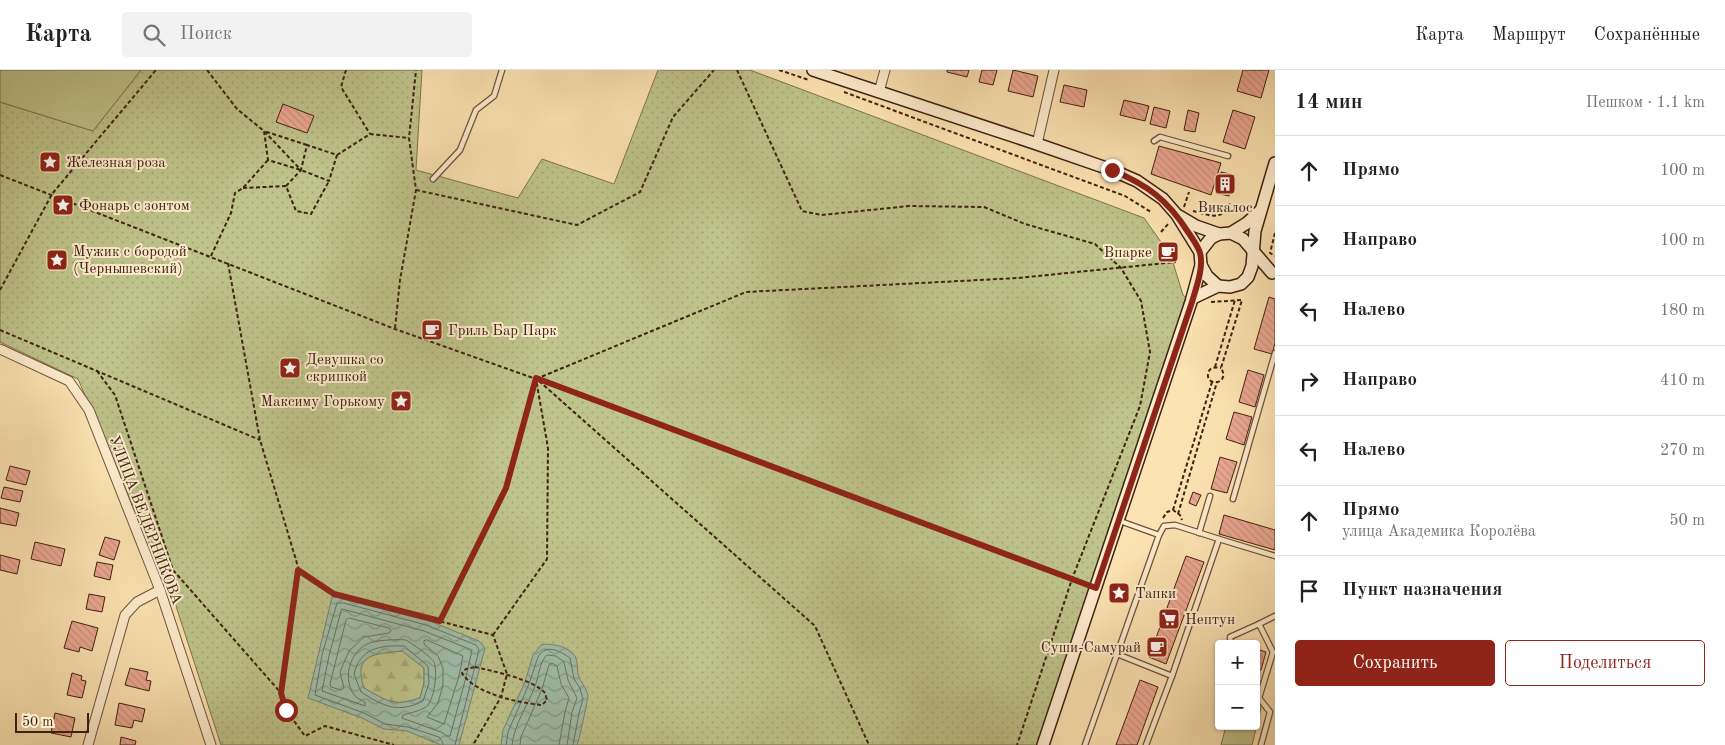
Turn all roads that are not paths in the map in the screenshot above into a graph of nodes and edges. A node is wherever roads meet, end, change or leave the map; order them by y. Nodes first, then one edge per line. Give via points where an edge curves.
1 (502, 70) edge
2 (813, 70) edge
3 (886, 70) edge
4 (1054, 70) edge
5 (879, 92) junction
6 (1154, 141) dead end
7 (1037, 144) junction
8 (1228, 156) dead end
9 (1275, 163) edge
10 (433, 179) dead end
11 (1260, 211) junction
12 (1178, 215) junction
13 (1231, 233) junction
14 (1219, 234) junction
15 (1252, 251) junction
16 (1200, 252) junction
17 (1201, 265) junction
18 (1274, 273) edge
19 (1248, 277) junction
20 (1218, 286) junction
21 (1193, 298) junction
22 (0, 349) edge
23 (1275, 353) edge
24 (1210, 496) dead end
25 (1232, 499) dead end
26 (1118, 520) junction
27 (1199, 533) junction
28 (1159, 535) junction
29 (1219, 539) junction
30 (1275, 556) edge
31 (160, 590) junction
32 (1275, 616) edge
33 (1259, 624) junction
34 (1230, 640) edge
35 (1117, 654) junction
36 (1172, 676) junction
37 (1260, 691) edge
38 (1260, 700) edge
39 (88, 745) edge
40 (211, 745) edge
41 (1043, 745) edge
42 (1085, 745) edge
43 (1146, 745) edge
44 (1261, 745) edge

1 - 10 lane via 494,96 476,110 460,150
2 - 5 street
3 - 5 street
4 - 7 street
5 - 7 street
6 - 8 lane via 1160,137
7 - 12 street via 1137,181 1163,199
9 - 11 street
11 - 13 street
11 - 15 street
12 - 14 street
12 - 16 street
13 - 14 street
13 - 15 street via 1243,239
14 - 16 street via 1211,238
15 - 18 street
15 - 19 street
16 - 17 street
17 - 20 street
17 - 21 street
18 - 19 street
19 - 20 street via 1230,288
20 - 21 street
21 - 26 street
22 - 31 street, УЛИЦА ВЕДЕРНИКОВА via 69,381 89,410
23 - 25 lane
24 - 27 lane
26 - 28 lane
26 - 41 street
27 - 28 lane via 1175,525 1164,526
27 - 29 lane
28 - 35 lane
29 - 30 lane
29 - 36 lane
31 - 39 street via 137,602 125,615
31 - 40 street, УЛИЦА ВЕДЕРНИКОВА
32 - 33 lane
33 - 34 lane via 1230,637
33 - 37 lane via 1273,652
35 - 36 lane
35 - 42 lane
36 - 43 lane
38 - 44 lane via 1270,712

